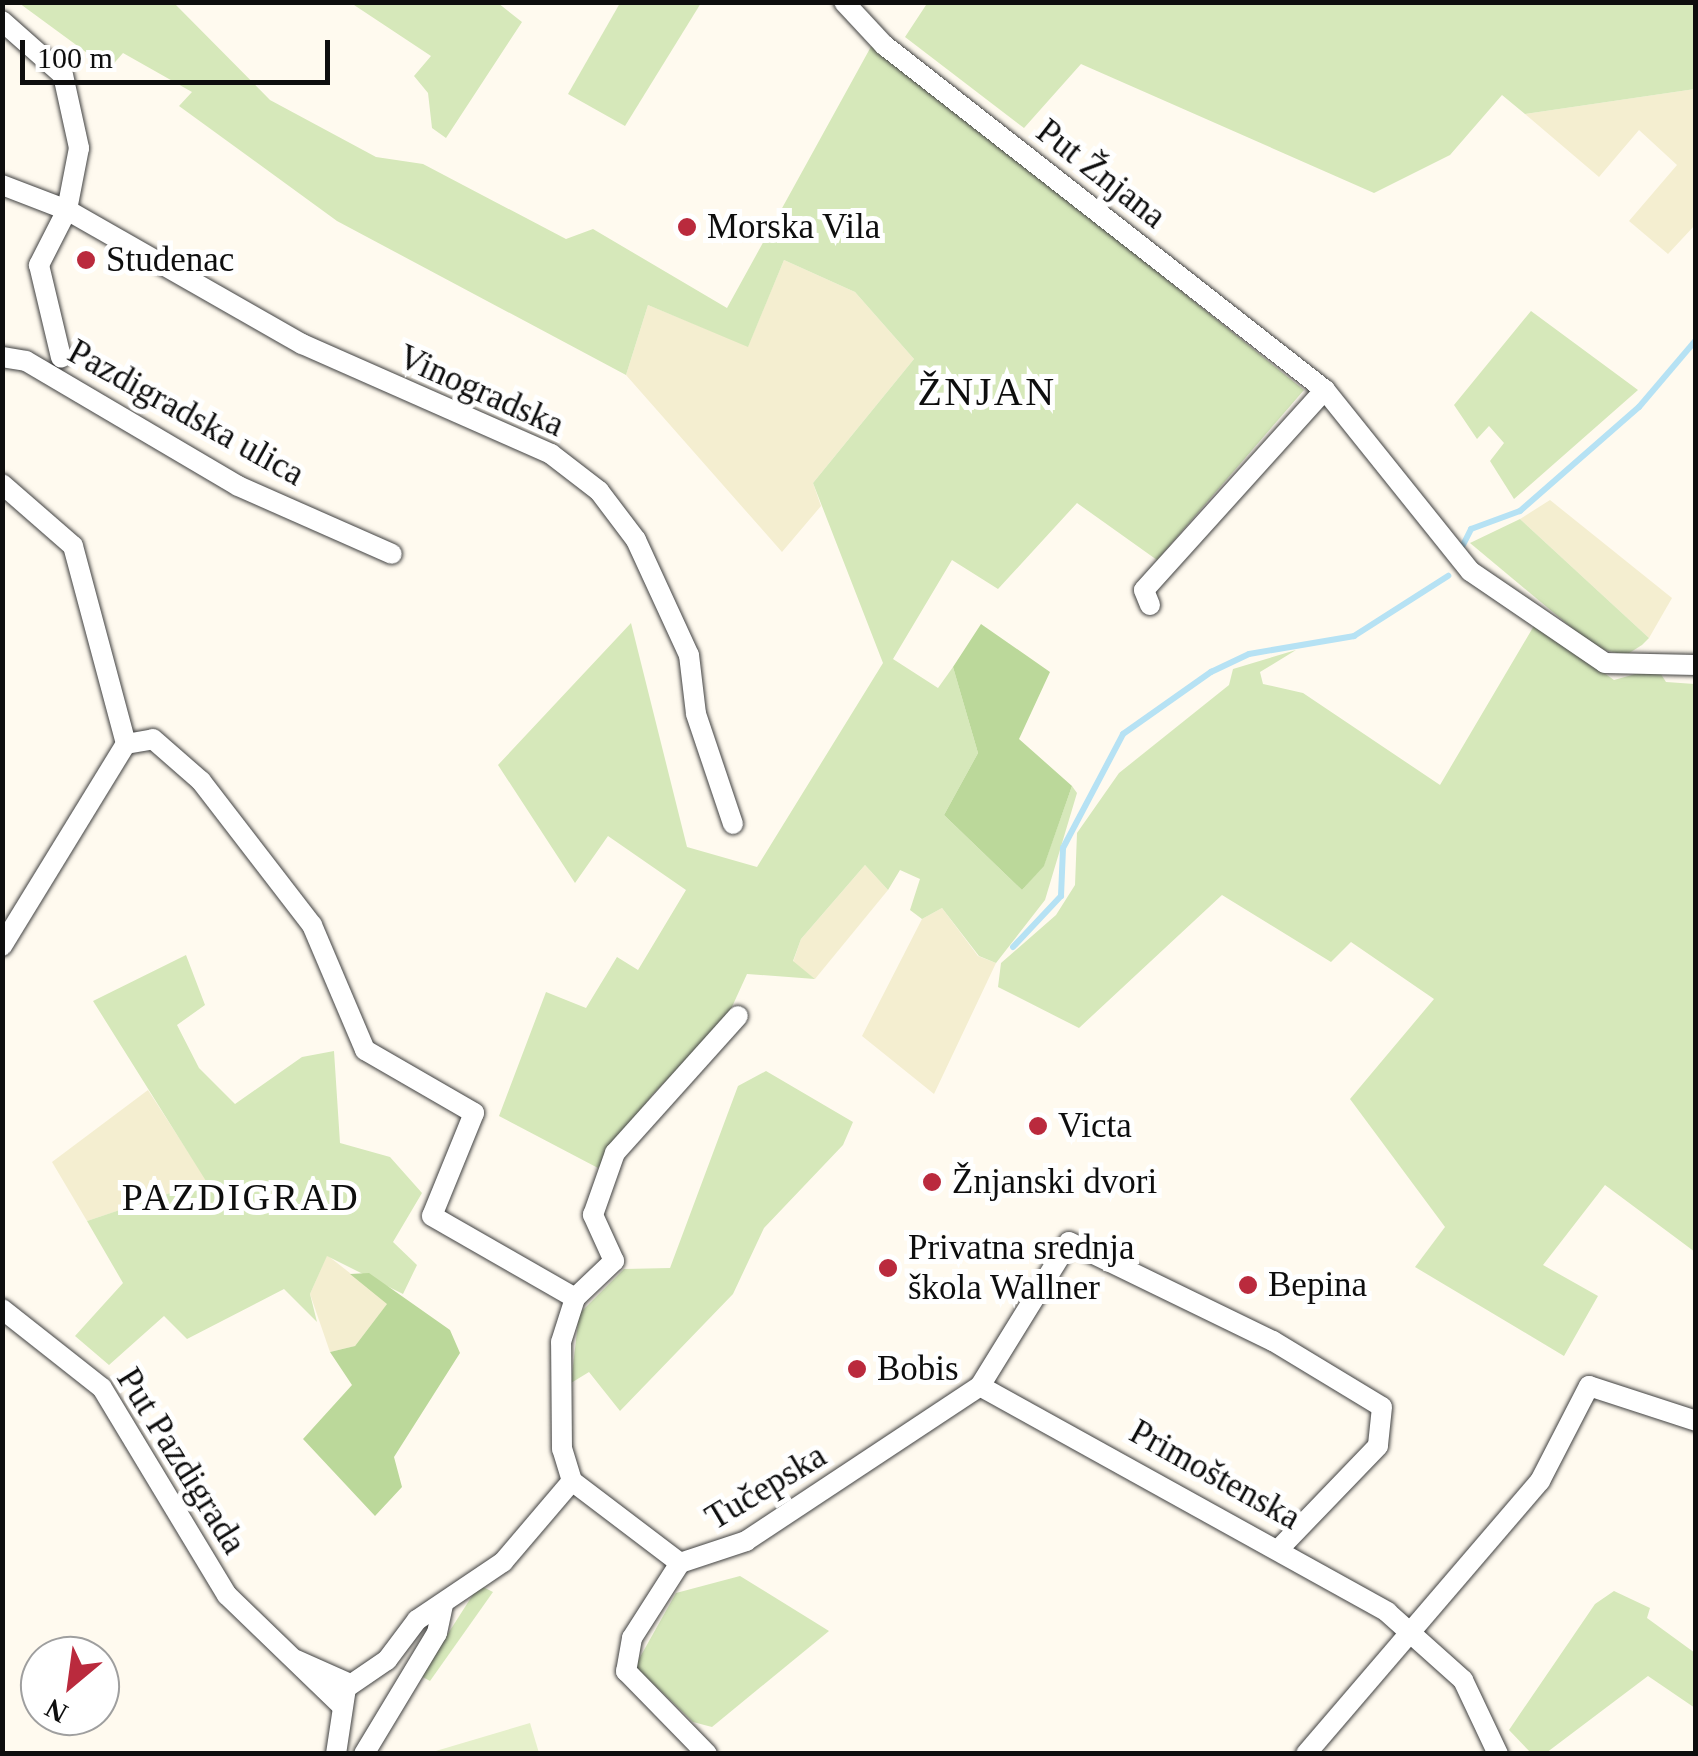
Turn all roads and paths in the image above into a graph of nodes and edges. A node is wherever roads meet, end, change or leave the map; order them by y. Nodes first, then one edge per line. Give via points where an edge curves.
1 (844, 2) edge
2 (2, 21) edge
3 (2, 185) edge
4 (67, 210) junction
5 (2, 357) edge
6 (61, 357) dead end
7 (1324, 390) junction
8 (2, 484) edge
9 (392, 554) dead end
10 (1150, 605) dead end
11 (1696, 664) edge
12 (126, 744) junction
13 (733, 824) dead end
14 (2, 946) edge
15 (738, 1016) dead end
16 (575, 1298) junction
17 (2, 1309) edge
18 (2, 1323) edge
19 (35, 1328) junction
20 (980, 1386) junction
21 (1696, 1420) edge
22 (572, 1482) junction
23 (1280, 1548) junction
24 (680, 1563) junction
25 (443, 1605) junction
26 (1410, 1634) junction
27 (294, 1660) junction
28 (356, 1682) junction
29 (342, 1712) junction
30 (388, 1718) junction
31 (336, 1754) edge
32 (364, 1754) edge
33 (707, 1754) edge
34 (1306, 1754) edge
35 (1498, 1754) edge

1 - 7 street, Put Žnjana via 884,45
2 - 4 street via 63,75 80,148
3 - 4 street, Vinogradska
4 - 6 street via 39,265
4 - 13 street, Vinogradska via 302,344 551,454 599,491 636,540 690,654 696,714
5 - 9 street, Pazdigradska ulica via 26,360 238,486
7 - 10 street via 1144,590
7 - 11 street, Put Žnjana via 1470,571 1605,663
8 - 12 street via 73,546
12 - 14 street
12 - 16 street via 152,740 200,781 312,925 365,1050 474,1114 432,1216
15 - 16 street via 615,1153 593,1214 614,1261
16 - 22 street via 562,1342 562,1449
17 - 19 street, Put Pazdigrada
18 - 19 street
19 - 27 street, Put Pazdigrada via 110,1398 227,1595
20 - 23 street, Primoštenska
20 - 23 street via 1059,1246 1083,1242 1374,1399 1384,1419 1378,1446
20 - 24 street, Tučepska via 746,1541
21 - 26 street via 1588,1386 1540,1481
22 - 24 street
22 - 25 street via 503,1562
23 - 26 street, Primoštenska
24 - 33 street, Tučepska via 632,1638 626,1672
25 - 28 street
25 - 30 street via 437,1633
26 - 34 street
26 - 35 street, Primoštenska via 1463,1680
27 - 28 street, Put Pazdigrada
27 - 29 street, Put Pazdigrada
28 - 29 street
28 - 30 street via 386,1688
29 - 30 street via 362,1732
29 - 31 street
30 - 32 street

